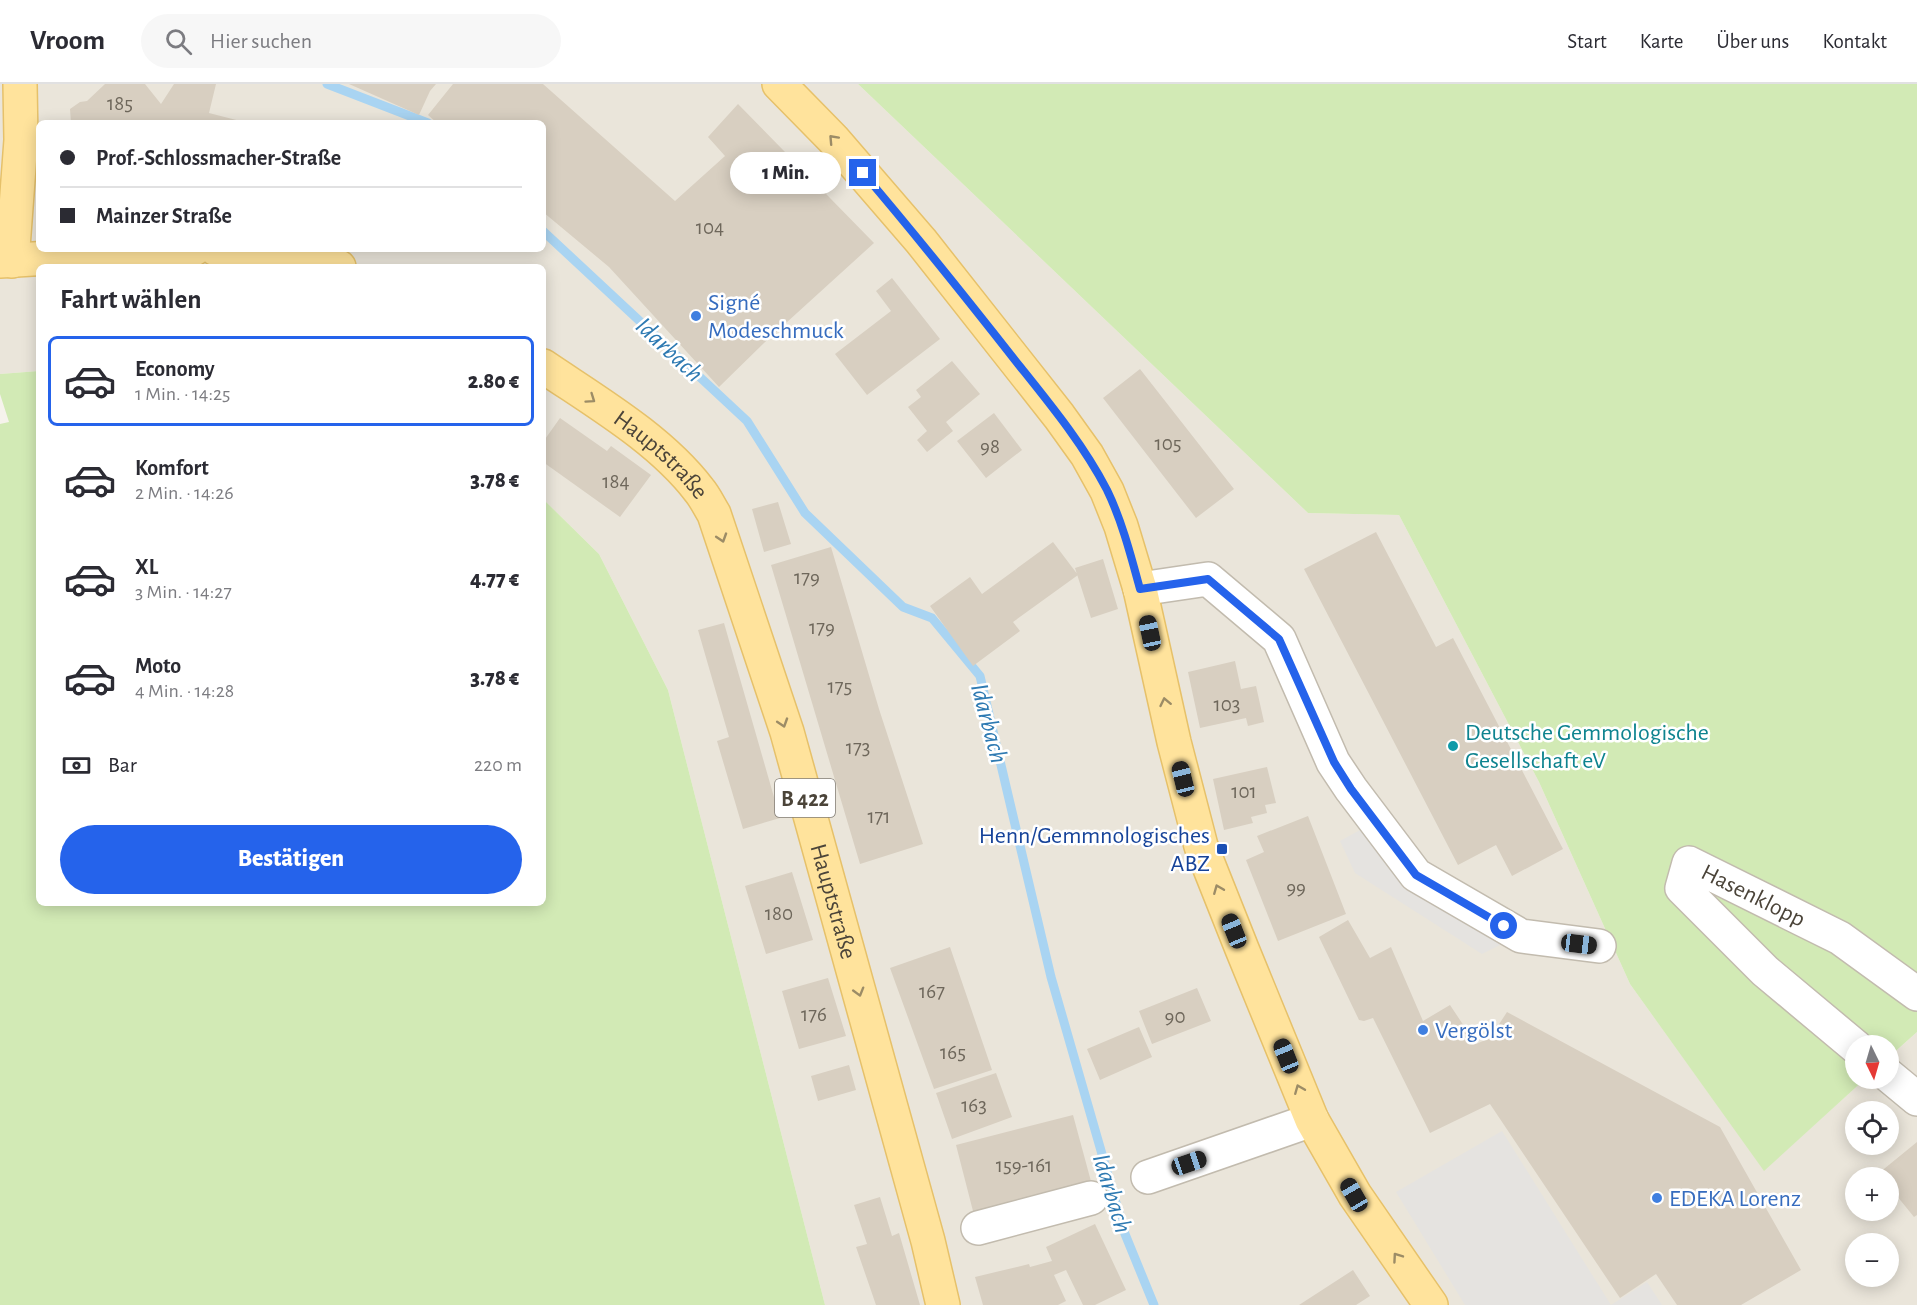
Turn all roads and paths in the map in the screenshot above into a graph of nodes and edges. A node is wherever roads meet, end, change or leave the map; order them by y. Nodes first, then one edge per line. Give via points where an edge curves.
1 (20, 84) edge
2 (779, 84) edge
3 (147, 252) edge
4 (262, 252) edge
5 (6, 261) edge
6 (325, 264) edge
7 (546, 368) edge
8 (1140, 589) junction
9 (1599, 946) dead end
10 (1917, 994) edge
11 (1845, 1038) edge
12 (1899, 1084) edge
13 (1917, 1099) edge
14 (1312, 1120) junction
15 (1148, 1177) dead end
16 (1091, 1198) dead end
17 (978, 1228) dead end
18 (943, 1305) edge
19 (1431, 1305) edge

1 - 5 main road via 21,140
8 -> 2 main road via 1121,526 1087,455 921,241 833,139
3 - 5 main road
4 - 6 main road
7 -> 18 main road, Hauptstraße / B 422 via 648,439 700,490 714,514 787,732
8 - 9 street via 1208,579 1279,639 1334,762 1416,875 1521,936
14 -> 8 main road via 1201,846
10 - 11 street, Hasenklopp via 1840,938 1689,863 1682,888 1765,971
12 - 13 street
14 - 15 street
19 -> 14 main road via 1354,1195
16 - 17 street

